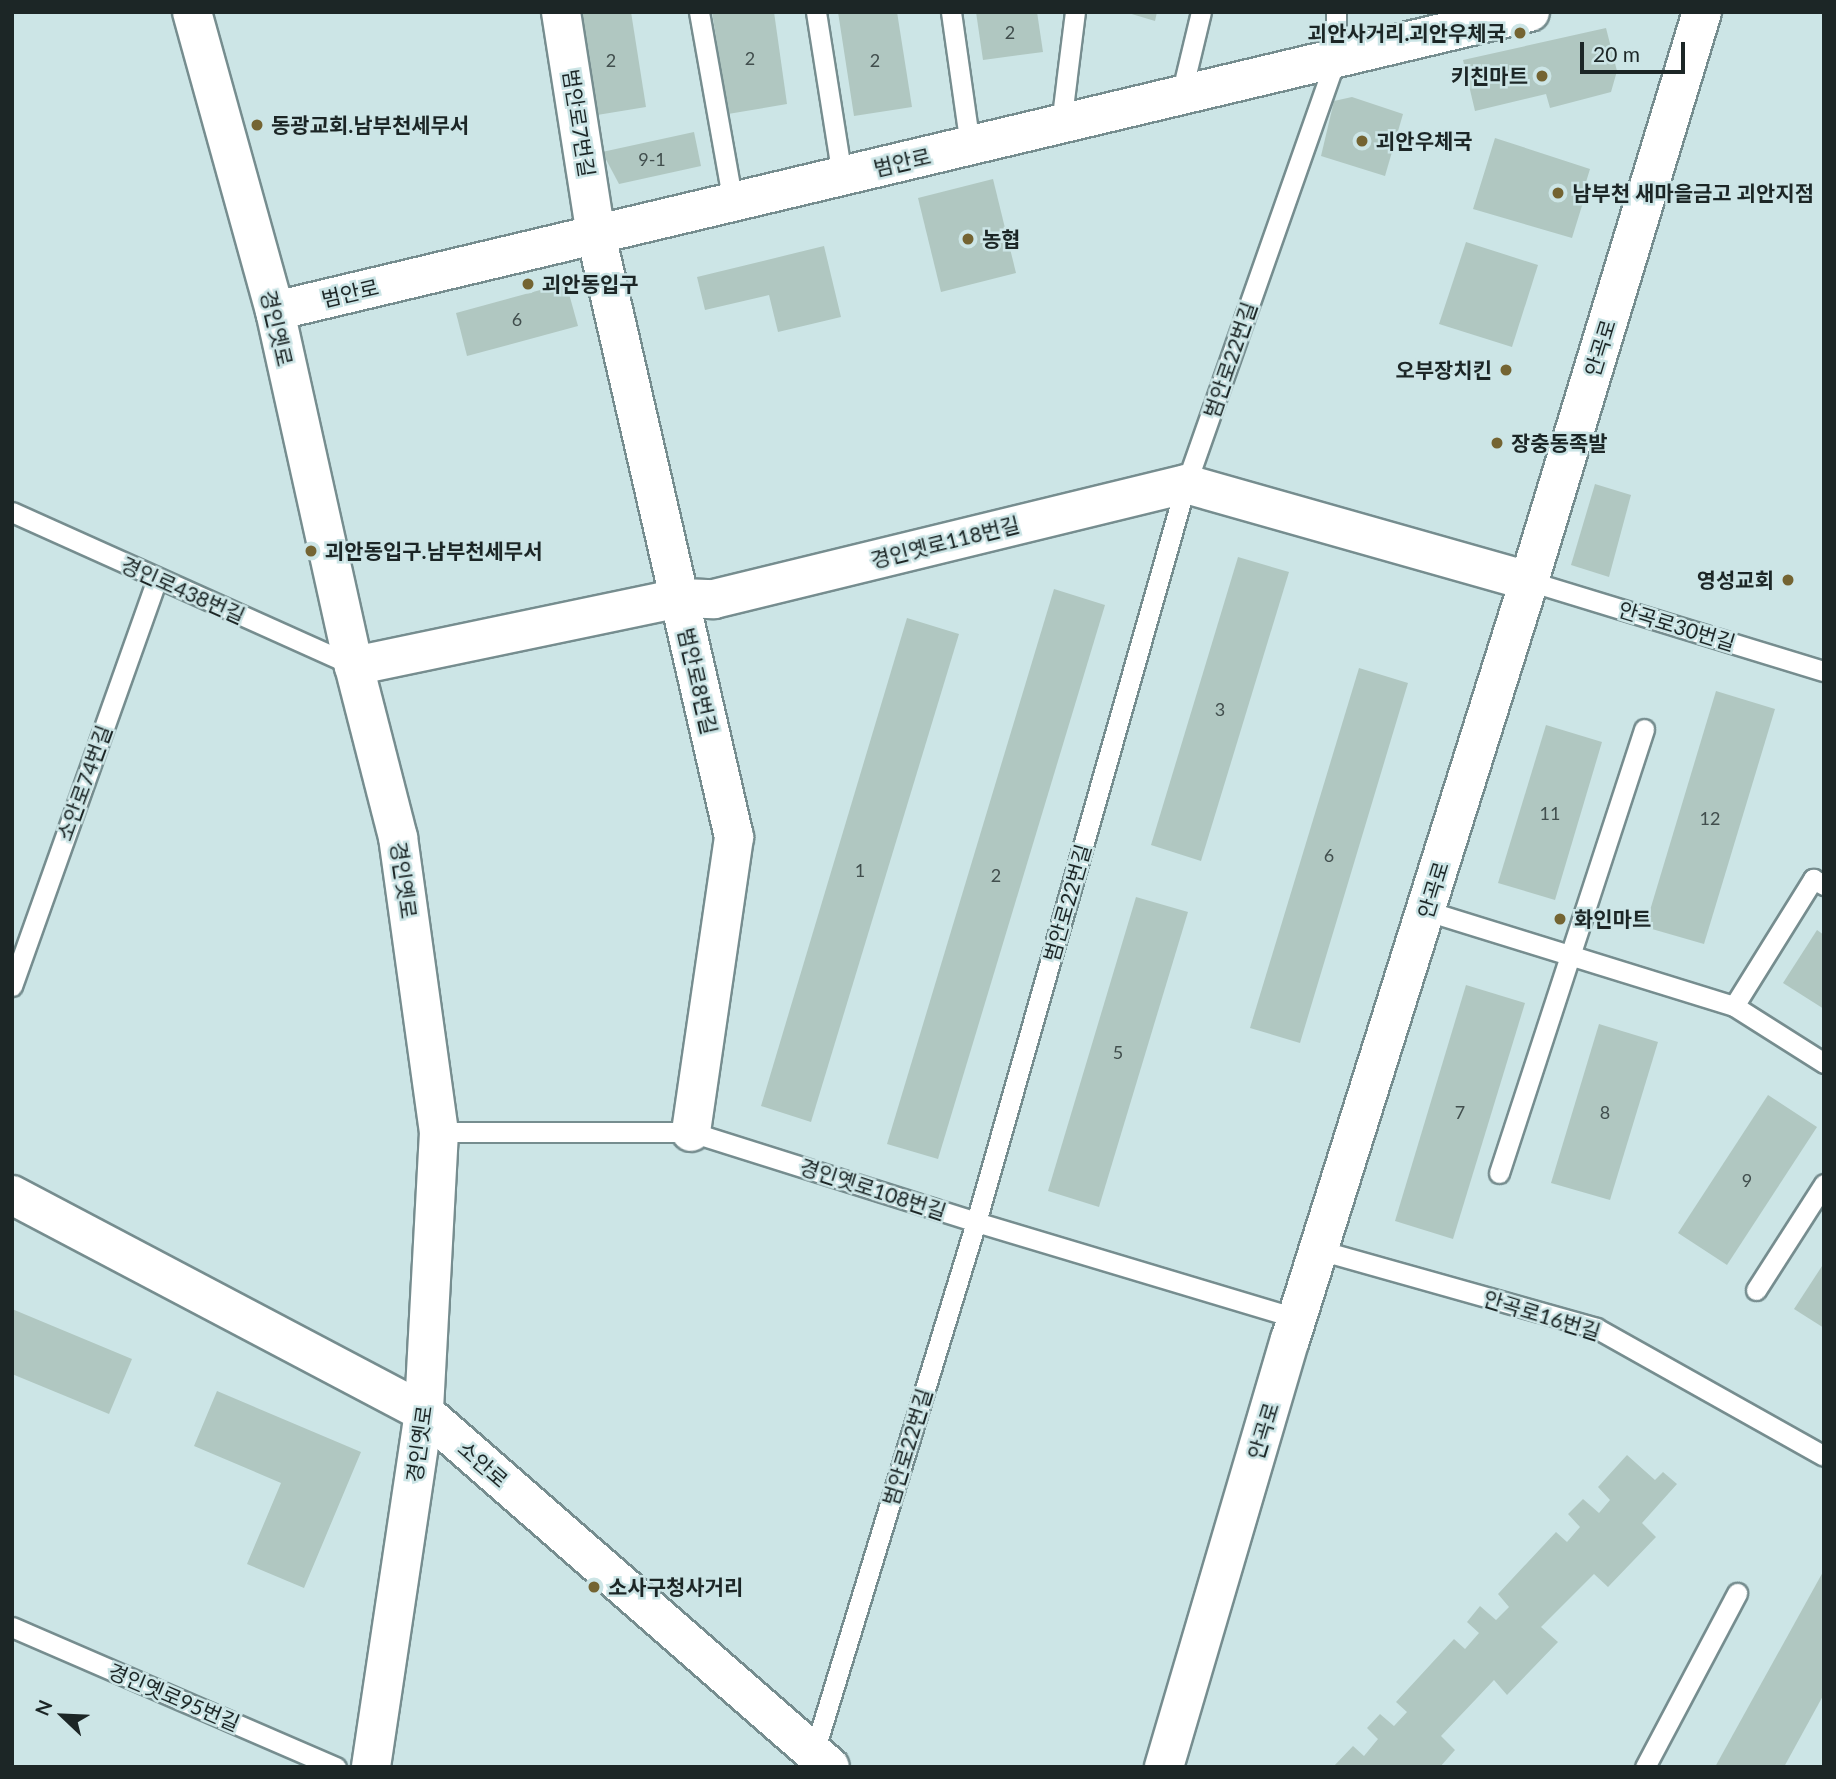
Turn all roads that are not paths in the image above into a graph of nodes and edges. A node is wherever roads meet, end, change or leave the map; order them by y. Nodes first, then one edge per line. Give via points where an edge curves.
1 (192, 12) edge
2 (561, 12) edge
3 (699, 12) edge
4 (816, 12) edge
5 (951, 12) edge
6 (1075, 12) edge
7 (1201, 12) edge
8 (1336, 12) edge
9 (1530, 12) edge
10 (1702, 12) edge
11 (1336, 58) junction
12 (1181, 95) junction
13 (1061, 124) junction
14 (970, 146) junction
15 (842, 176) junction
16 (733, 202) junction
17 (596, 234) junction
18 (275, 311) junction
19 (1186, 484) junction
20 (12, 512) edge
21 (157, 579) junction
22 (1530, 581) junction
23 (679, 598) junction
24 (354, 666) junction
25 (1824, 671) edge
26 (1644, 729) dead end
27 (1824, 885) edge
28 (1427, 911) junction
29 (1570, 955) junction
30 (12, 986) edge
31 (1734, 1006) junction
32 (1824, 1063) edge
33 (439, 1132) junction
34 (691, 1132) junction
35 (1499, 1173) dead end
36 (1824, 1184) edge
37 (12, 1195) edge
38 (976, 1222) junction
39 (1319, 1250) junction
40 (1756, 1290) dead end
41 (1297, 1318) junction
42 (424, 1412) junction
43 (1824, 1456) edge
44 (1737, 1593) dead end
45 (12, 1627) edge
46 (822, 1760) edge
47 (336, 1767) edge
48 (371, 1767) edge
49 (1164, 1767) edge
50 (1645, 1767) edge

1 - 18 street, 경인옛로
2 - 17 street, 범안로7번길
3 - 16 lane
4 - 15 lane
5 - 14 lane
6 - 13 lane
7 - 12 lane
8 - 11 lane, 범안로22번길
9 - 11 street, 범안로
10 - 22 street, 안곡로
11 - 12 street, 범안로
11 - 19 lane, 범안로22번길
12 - 13 street, 범안로
13 - 14 street, 범안로
14 - 15 street, 범안로
15 - 16 street, 범안로
16 - 17 street, 범안로
17 - 18 street, 범안로
17 - 23 street, 범안로8번길
18 - 24 street, 경인옛로
19 - 22 street, 경인옛로118번길
19 - 23 street, 경인옛로118번길 via 714,599
19 - 38 lane, 범안로22번길
20 - 21 lane, 경인로438번길
21 - 24 lane, 경인로438번길
21 - 30 lane, 소안로74번길
22 - 25 lane, 안곡로30번길
22 - 28 street, 안곡로
23 - 24 street, 경인옛로118번길
23 - 34 street, 범안로8번길 via 734,837
24 - 33 street, 경인옛로 via 398,837
26 - 29 lane
27 - 31 lane via 1813,879
28 - 29 lane
28 - 39 street, 안곡로
29 - 31 lane
29 - 35 lane
31 - 32 lane
33 - 34 lane, 경인옛로108번길
33 - 42 street, 경인옛로
34 - 38 lane, 경인옛로108번길
36 - 40 lane
37 - 42 street, 소안로
38 - 41 lane, 경인옛로108번길
38 - 46 lane, 범안로22번길
39 - 41 street, 안곡로
39 - 43 lane, 안곡로16번길 via 1595,1328
41 - 49 street, 안곡로
42 - 46 street, 소안로
42 - 48 street, 경인옛로
44 - 50 lane
45 - 47 lane, 경인옛로95번길

